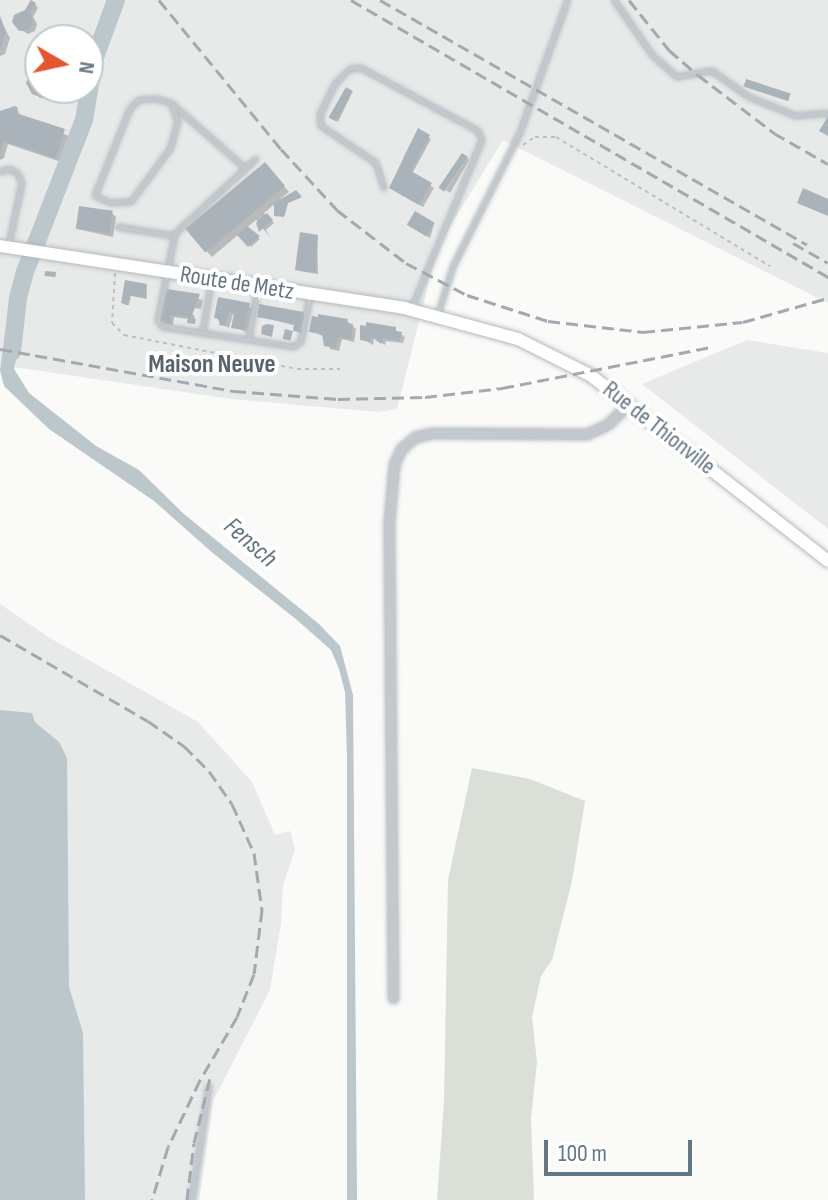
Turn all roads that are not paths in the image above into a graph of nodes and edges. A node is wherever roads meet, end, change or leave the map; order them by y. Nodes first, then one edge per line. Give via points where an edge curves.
1 (568, 0) edge
2 (614, 0) edge
3 (171, 103) junction
4 (828, 113) edge
5 (256, 159) dead end
6 (246, 169) junction
7 (0, 172) edge
8 (384, 188) dead end
9 (118, 227) dead end
10 (174, 236) junction
11 (4, 247) edge
12 (165, 272) junction
13 (212, 279) junction
14 (258, 286) junction
15 (310, 294) junction
16 (411, 310) junction
17 (438, 315) junction
18 (473, 325) joint
19 (203, 332) junction
20 (249, 339) junction
21 (628, 404) junction
22 (828, 561) edge
23 (393, 998) dead end
24 (209, 1086) dead end
25 (192, 1200) edge

1 - 17 lane via 509,154 453,267
2 - 4 lane via 653,56 677,77 712,71 749,97 796,116
3 - 3 lane via 139,100 130,109 95,196 111,203 131,202 171,148 178,121
3 - 6 lane
5 - 6 lane
6 - 10 lane
7 - 11 lane via 10,169 22,183
8 - 16 lane via 376,163 321,126 320,115 335,84 350,69 361,68 478,131 482,140
9 - 10 lane
10 - 12 lane
11 - 12 main road, Route de Metz
12 - 13 main road, Route de Metz
12 - 19 lane via 160,325
13 - 14 main road, Route de Metz
13 - 19 lane
14 - 15 main road, Route de Metz
14 - 20 lane
15 - 16 main road, Route de Metz
15 - 20 lane via 298,346
16 - 17 main road, Route de Metz
17 - 18 main road, Route de Metz
18 - 21 main road, Rue de Thionville via 550,352
19 - 20 lane
21 - 22 main road, Rue de Thionville
21 - 23 street via 608,424 587,434 415,437 394,464 389,521
24 - 25 lane

